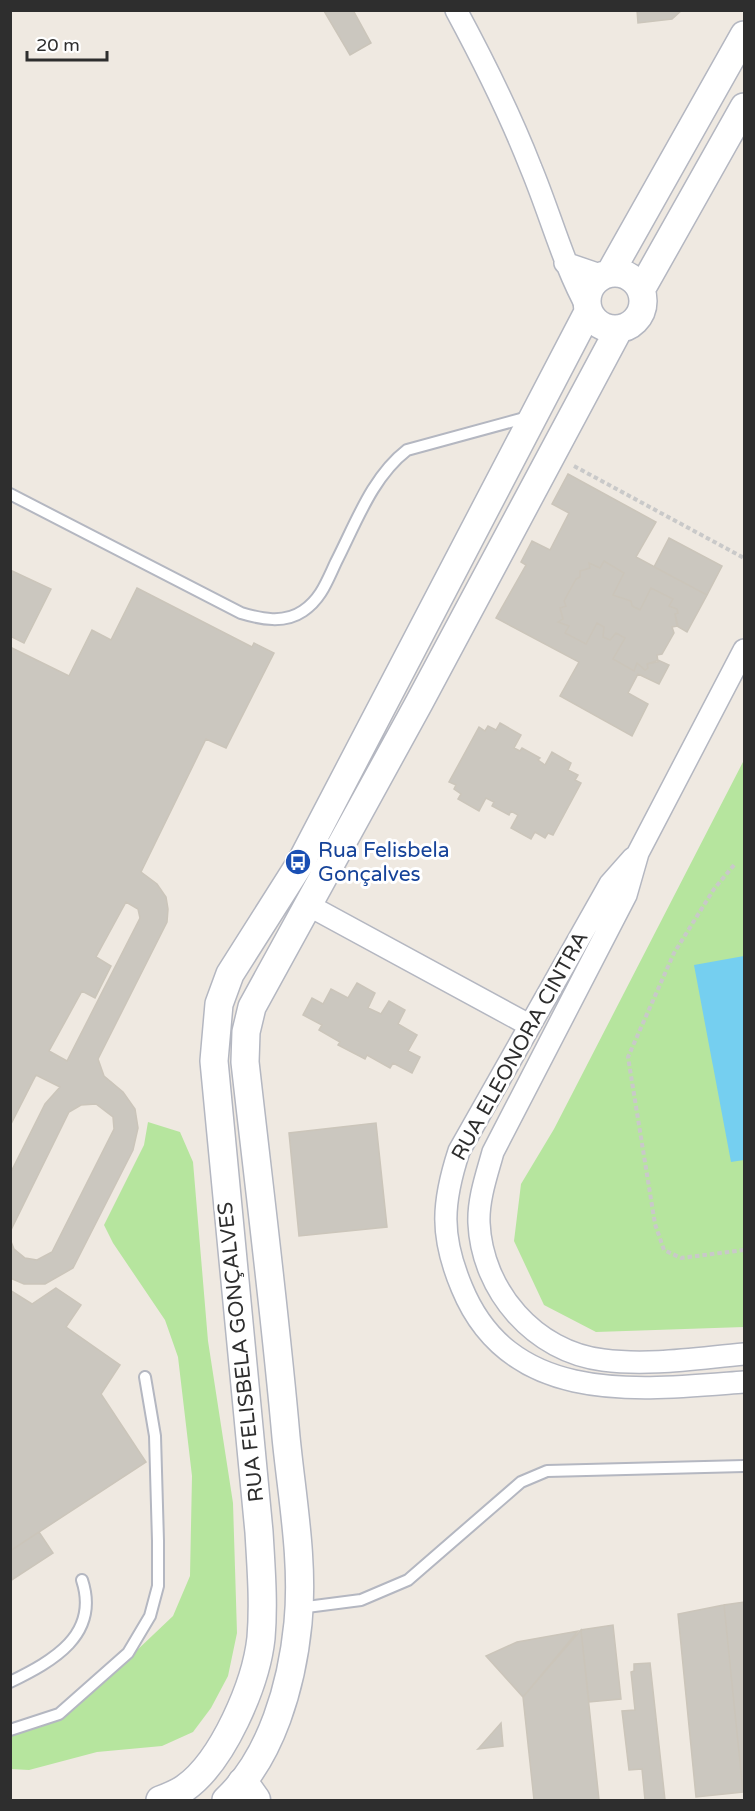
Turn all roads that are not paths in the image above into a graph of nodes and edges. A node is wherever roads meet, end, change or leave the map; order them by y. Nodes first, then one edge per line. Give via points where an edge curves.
1 (456, 10) edge
2 (744, 35) edge
3 (744, 107) edge
4 (565, 263) junction
5 (606, 275) junction
6 (641, 290) junction
7 (588, 310) junction
8 (619, 329) junction
9 (534, 416) junction
10 (10, 494) edge
11 (744, 651) edge
12 (638, 853) junction
13 (308, 904) junction
14 (529, 1025) junction
15 (744, 1354) edge
16 (145, 1377) dead end
17 (744, 1382) edge
18 (744, 1466) edge
19 (82, 1580) dead end
20 (298, 1608) junction
21 (10, 1682) edge
22 (10, 1730) edge
23 (242, 1794) edge
24 (160, 1800) edge

1 - 4 street via 491,74
2 - 5 street
3 - 6 street
4 - 5 street
4 - 7 street
5 - 6 street via 622,273 634,279
5 - 7 street via 595,281 587,295
6 - 8 street via 643,307 639,315
7 - 8 street via 596,322
7 - 9 street, RUA FELISBELA GONÇALVES
8 - 13 street, RUA FELISBELA GONÇALVES
9 - 10 lane via 407,450 392,461 365,504 319,598 302,613 284,619 264,620 241,613
9 - 24 street, RUA FELISBELA GONÇALVES via 402,675 307,852 230,974 219,1004 214,1061 263,1603 260,1640 241,1705 210,1762 185,1788
11 - 12 street, RUA ELEONORA CINTRA
12 - 14 street, RUA ELEONORA CINTRA via 610,884
12 - 15 street, RUA ELEONORA CINTRA via 626,895 494,1152 483,1188 479,1223 485,1256 509,1308 533,1330 566,1351 602,1360 656,1362
13 - 14 street
13 - 20 street, RUA FELISBELA GONÇALVES via 252,1007 245,1062 277,1340 299,1571
14 - 17 street, RUA ELEONORA CINTRA via 459,1151 447,1187 444,1225 450,1261 483,1328 517,1358 549,1375 596,1387 643,1389
16 - 22 lane via 155,1436 158,1541 158,1586 150,1616 128,1653 59,1714
18 - 20 lane via 547,1471 521,1482 408,1581 361,1600
19 - 21 lane via 88,1599 79,1631 43,1666
20 - 23 street, RUA FELISBELA GONÇALVES via 288,1677 277,1714

